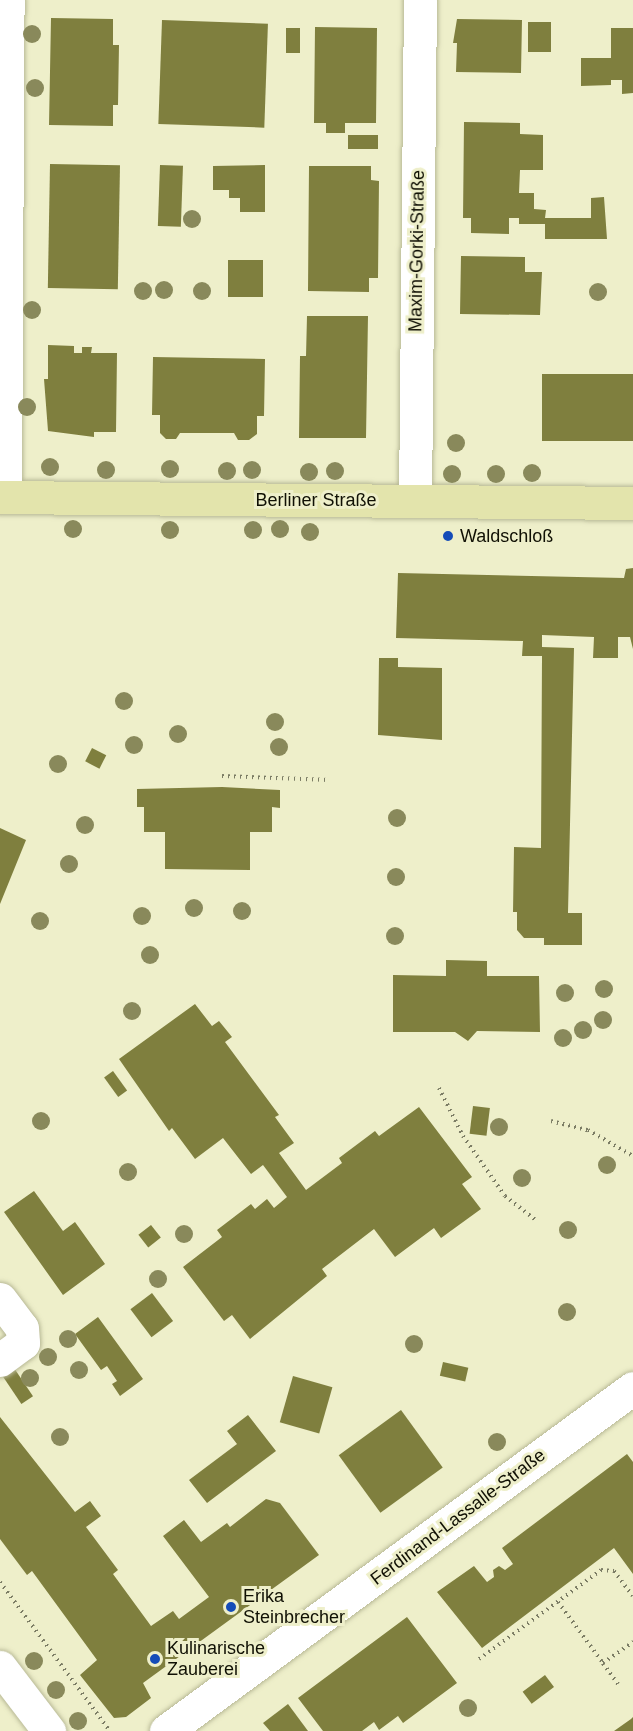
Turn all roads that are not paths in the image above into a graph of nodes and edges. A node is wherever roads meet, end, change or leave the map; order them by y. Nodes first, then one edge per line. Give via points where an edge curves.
1 (8, 0) edge
2 (420, 0) edge
3 (3, 497) edge
4 (416, 501) junction
5 (633, 503) edge
6 (0, 1299) edge
7 (0, 1360) edge
8 (633, 1388) edge
9 (3, 1678) edge
10 (49, 1731) edge
11 (166, 1731) edge

1 - 3 street
2 - 4 street, Maxim-Gorki-Straße
3 - 4 main road, Berliner Straße
4 - 5 main road, Berliner Straße
6 - 7 street via 22,1328 23,1343
8 - 11 street, Ferdinand-Lassalle-Straße
9 - 10 street

